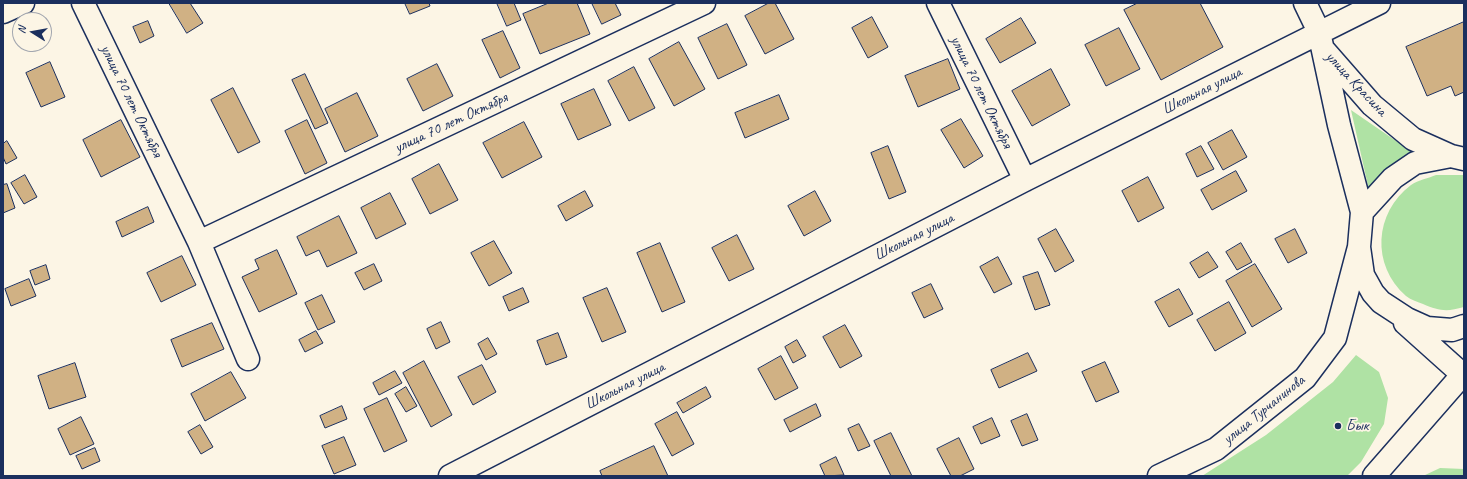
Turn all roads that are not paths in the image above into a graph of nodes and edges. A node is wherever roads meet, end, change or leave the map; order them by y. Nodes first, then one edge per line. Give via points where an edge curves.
1 (23, 3) edge
2 (83, 3) edge
3 (704, 3) edge
4 (938, 3) edge
5 (1305, 3) edge
6 (1379, 3) edge
7 (3, 12) edge
8 (1320, 40) junction
9 (1457, 158) edge
10 (1025, 180) junction
11 (1362, 212) junction
12 (199, 242) junction
13 (1359, 247) junction
14 (1381, 302) junction
15 (1464, 326) edge
16 (248, 359) dead end
17 (1464, 375) edge
18 (450, 476) edge
19 (1159, 476) edge
20 (1374, 476) edge

1 - 7 street
2 - 12 street, улица 70 лет Октября
3 - 12 street, улица 70 лет Октября
4 - 10 street, улица 70 лет Октября
5 - 8 street, улица Красина
6 - 8 street, Школьная улица
8 - 9 street, улица Красина via 1372,105 1413,139
8 - 10 street, Школьная улица
8 - 11 street, улица Красина via 1338,125
9 - 11 street via 1415,163 1393,178
10 - 18 street, Школьная улица
11 - 13 street
12 - 16 street, улица 70 лет Октября
13 - 14 street via 1363,275
13 - 19 street, улица Турчанинова via 1335,338 1305,378 1216,449
14 - 15 street via 1407,319 1427,328 1452,330
14 - 17 street
17 - 20 street

